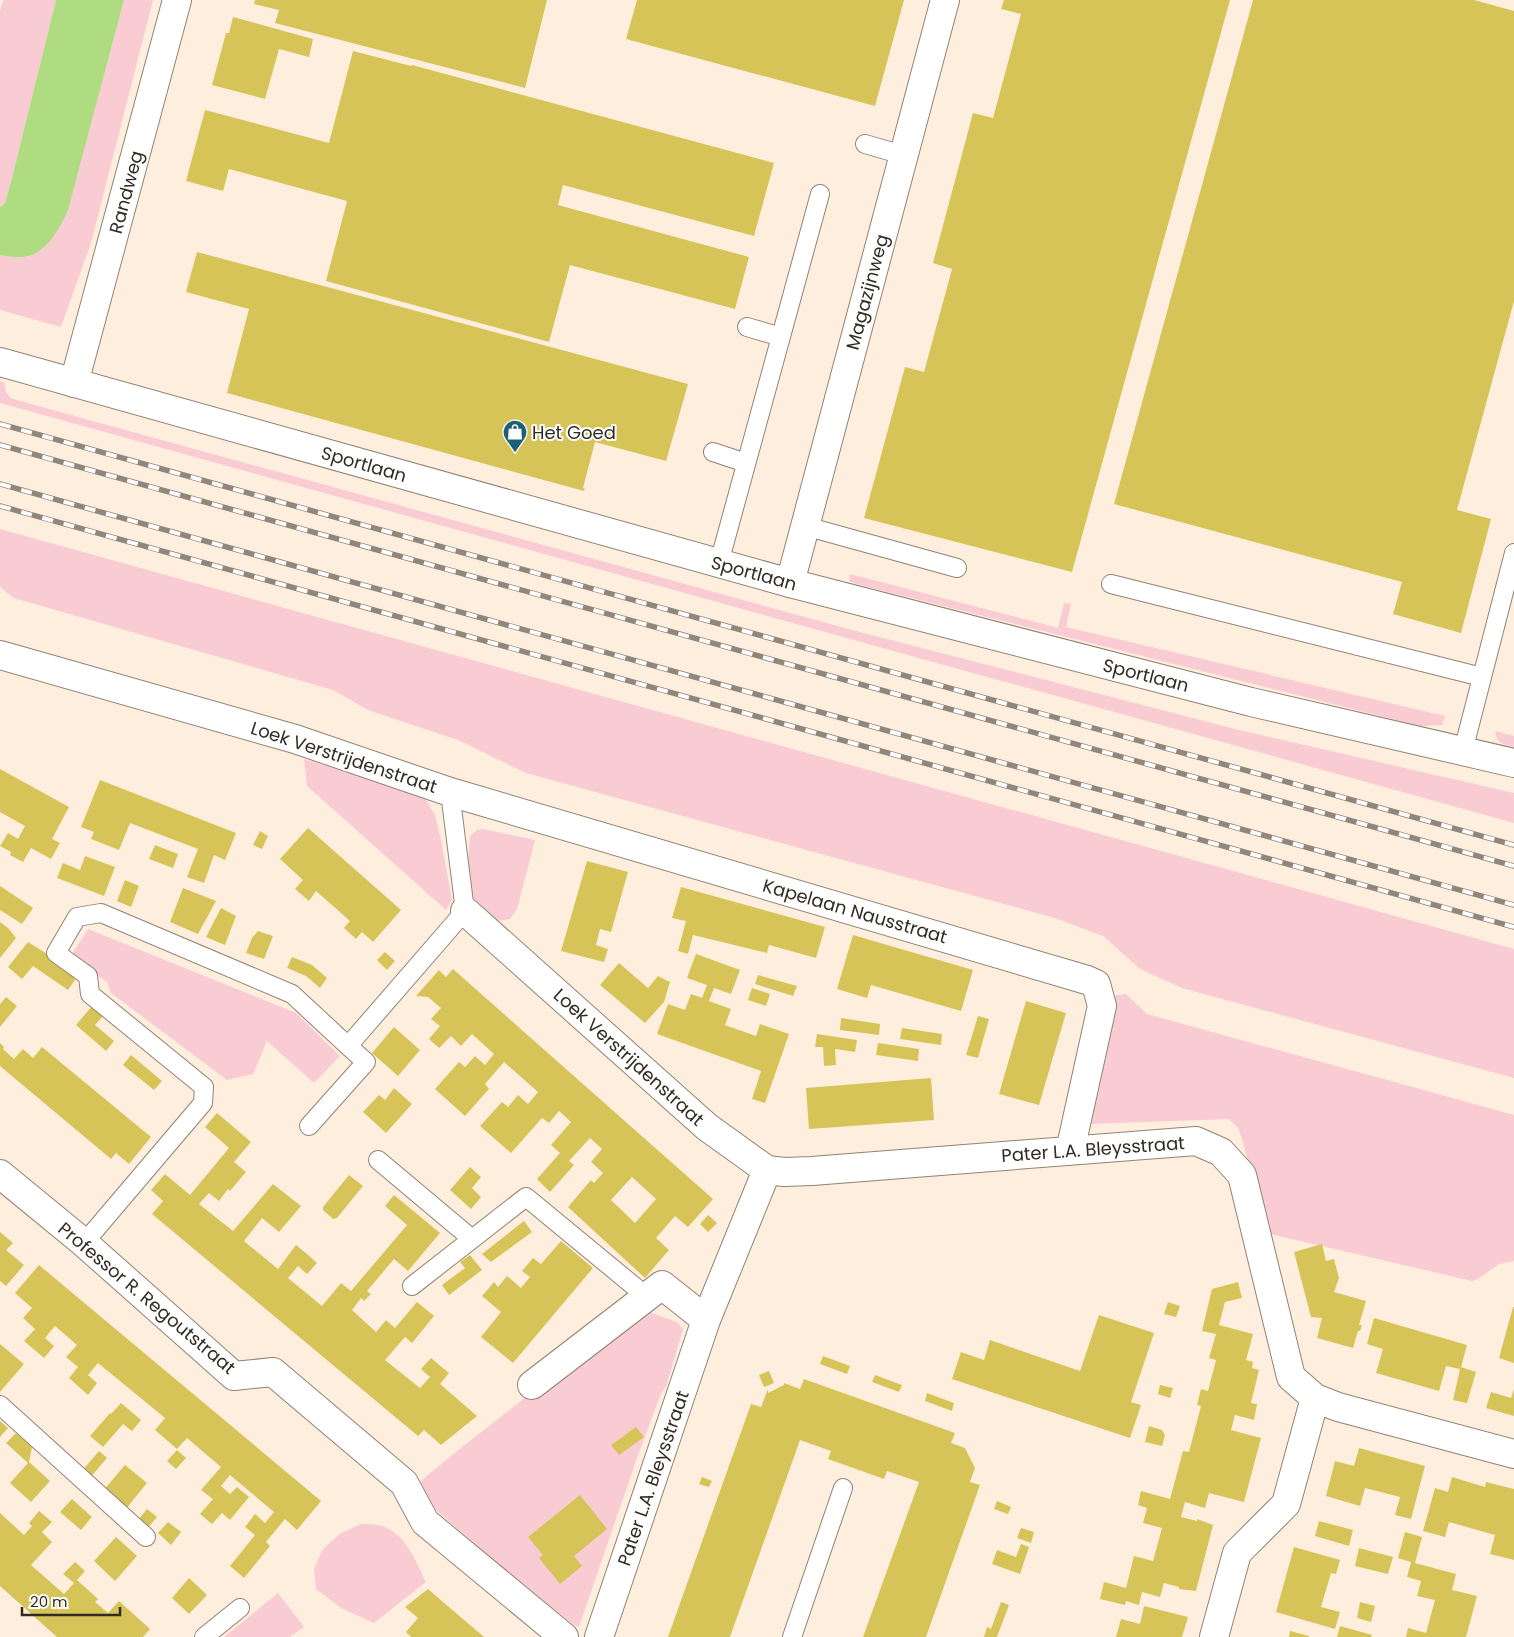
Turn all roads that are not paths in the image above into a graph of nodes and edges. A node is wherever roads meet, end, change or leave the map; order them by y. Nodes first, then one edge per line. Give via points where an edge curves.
1 (177, 0) edge
2 (945, 0) edge
3 (865, 144) dead end
4 (903, 155) junction
5 (820, 194) dead end
6 (747, 327) dead end
7 (781, 337) junction
8 (0, 362) edge
9 (74, 383) junction
10 (713, 452) dead end
11 (746, 463) junction
12 (805, 526) junction
13 (1514, 553) edge
14 (719, 563) junction
15 (957, 568) dead end
16 (790, 583) junction
17 (1111, 584) dead end
18 (0, 656) edge
19 (1482, 677) junction
20 (1463, 752) junction
21 (1514, 764) edge
22 (450, 792) junction
23 (465, 911) junction
24 (348, 1046) junction
25 (309, 1126) dead end
26 (1070, 1151) junction
27 (378, 1160) dead end
28 (767, 1170) junction
29 (0, 1174) edge
30 (472, 1239) junction
31 (84, 1244) junction
32 (412, 1286) dead end
33 (646, 1296) junction
34 (706, 1320) junction
35 (532, 1385) dead end
36 (1315, 1398) junction
37 (0, 1405) edge
38 (1514, 1454) edge
39 (843, 1488) dead end
40 (146, 1537) dead end
41 (240, 1608) dead end
42 (204, 1637) edge
43 (564, 1637) edge
44 (599, 1637) edge
45 (792, 1637) edge
46 (1214, 1637) edge

1 - 9 street, Randweg
2 - 4 street, Magazijnweg
3 - 4 lane
4 - 12 street, Magazijnweg
5 - 7 lane
6 - 7 lane
7 - 11 lane
8 - 9 street, Sportlaan
9 - 14 street, Sportlaan
10 - 11 lane
11 - 14 lane
12 - 15 lane
12 - 16 street, Magazijnweg
13 - 19 lane
14 - 16 street, Sportlaan
16 - 20 street, Sportlaan via 1251,702
17 - 19 lane
18 - 22 street, Loek Verstrijdenstraat via 296,740
19 - 20 lane
20 - 21 street, Sportlaan
22 - 23 lane, Loek Verstrijdenstraat
22 - 26 street, Kapelaan Nausstraat via 1096,984 1102,1006
23 - 24 lane
23 - 28 street, Loek Verstrijdenstraat via 707,1126
24 - 25 lane via 366,1062
24 - 31 lane via 292,994 101,913 77,917 56,953 88,976 90,994 204,1087 203,1103
26 - 28 street, Pater L.A. Bleysstraat via 812,1171
26 - 36 street, Pater L.A. Bleysstraat via 1196,1141 1221,1152 1242,1175 1291,1376
27 - 30 lane
28 - 34 street, Pater L.A. Bleysstraat
29 - 31 street, Professor R. Regoutstraat
30 - 32 lane
30 - 33 lane via 526,1197
31 - 43 street, Professor R. Regoutstraat via 234,1376 273,1372 404,1483 425,1522
33 - 34 street via 662,1285
33 - 35 street
34 - 44 street, Pater L.A. Bleysstraat
36 - 38 street, Pater L.A. Bleysstraat
36 - 46 street via 1286,1504 1238,1553
37 - 40 lane
39 - 45 lane
41 - 42 lane

